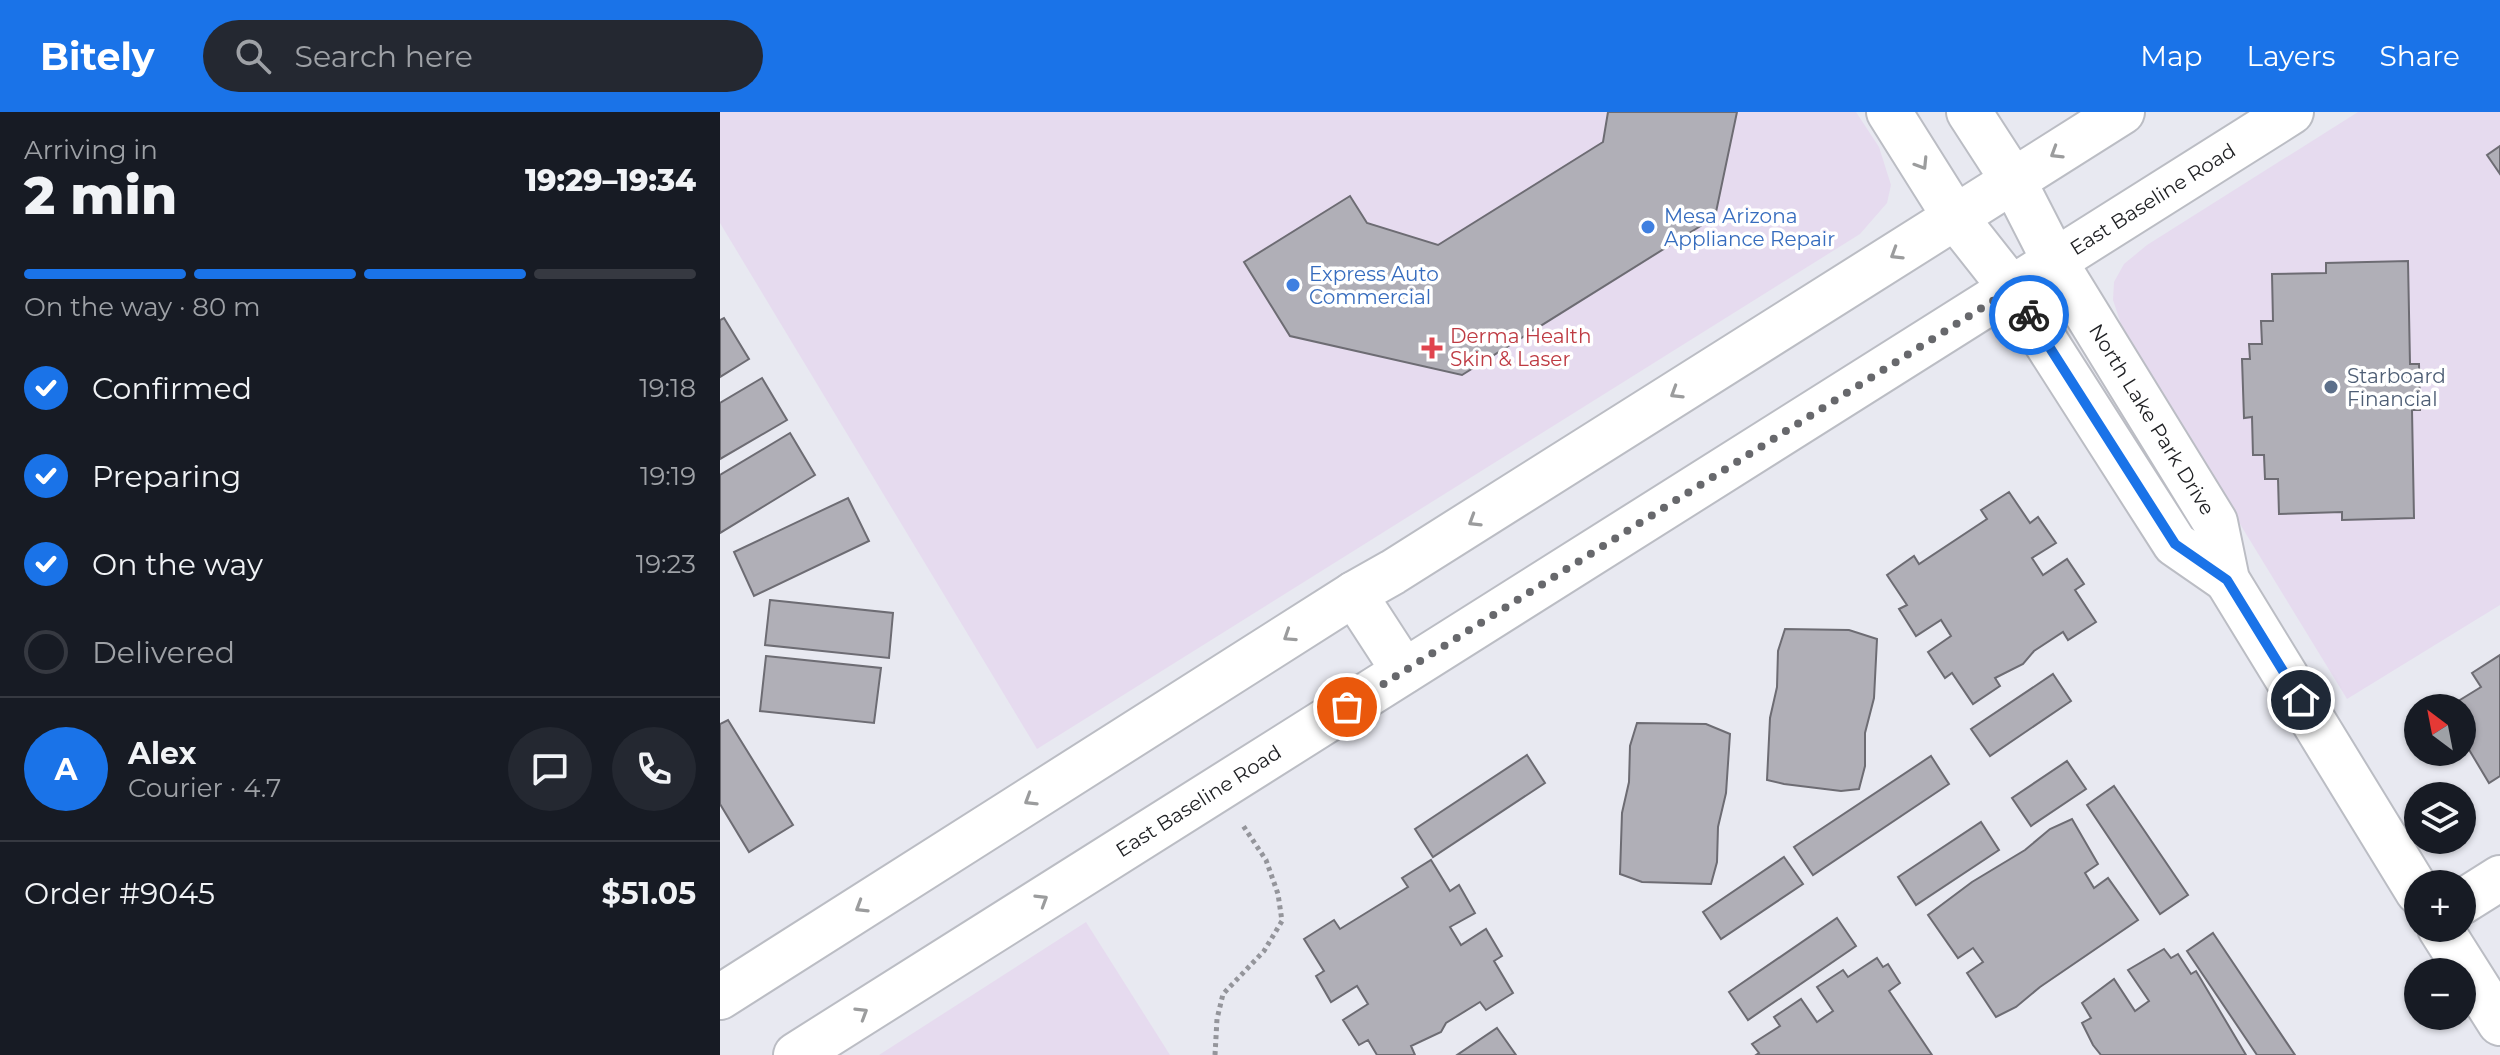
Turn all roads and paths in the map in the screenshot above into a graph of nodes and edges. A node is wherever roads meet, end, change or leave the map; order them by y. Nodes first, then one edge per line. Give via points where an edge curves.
1 (1889, 112) edge
2 (1969, 112) edge
3 (2122, 112) edge
4 (2291, 112) edge
5 (2013, 180) junction
6 (1955, 217) junction
7 (2055, 262) junction
8 (2012, 289) junction
9 (2227, 580) junction
10 (1354, 594) junction
11 (1404, 671) junction
12 (1219, 788) junction
13 (2405, 870) edge
14 (2500, 878) edge
15 (2476, 893) edge
16 (2449, 942) edge
17 (720, 997) edge
18 (2500, 1023) edge
19 (796, 1055) edge
20 (1215, 1055) edge

1 -> 6 main road, North Lake Park Drive
2 - 5 main road, North Lake Park Drive
3 -> 5 main road
4 - 7 main road, East Baseline Road
5 - 6 main road
5 - 7 main road, North Lake Park Drive
6 - 8 main road, North Lake Park Drive
6 -> 10 main road
7 - 8 main road, East Baseline Road
7 - 9 main road, North Lake Park Drive via 2215,522
8 - 9 main road, North Lake Park Drive via 2175,544
8 - 11 main road, East Baseline Road
9 - 13 main road, North Lake Park Drive
10 - 11 main road
10 -> 17 main road
11 - 12 main road, East Baseline Road
19 -> 12 main road, East Baseline Road
12 - 20 path via 1266,860 1282,921 1264,951 1223,994
14 - 15 main road
16 - 18 main road

